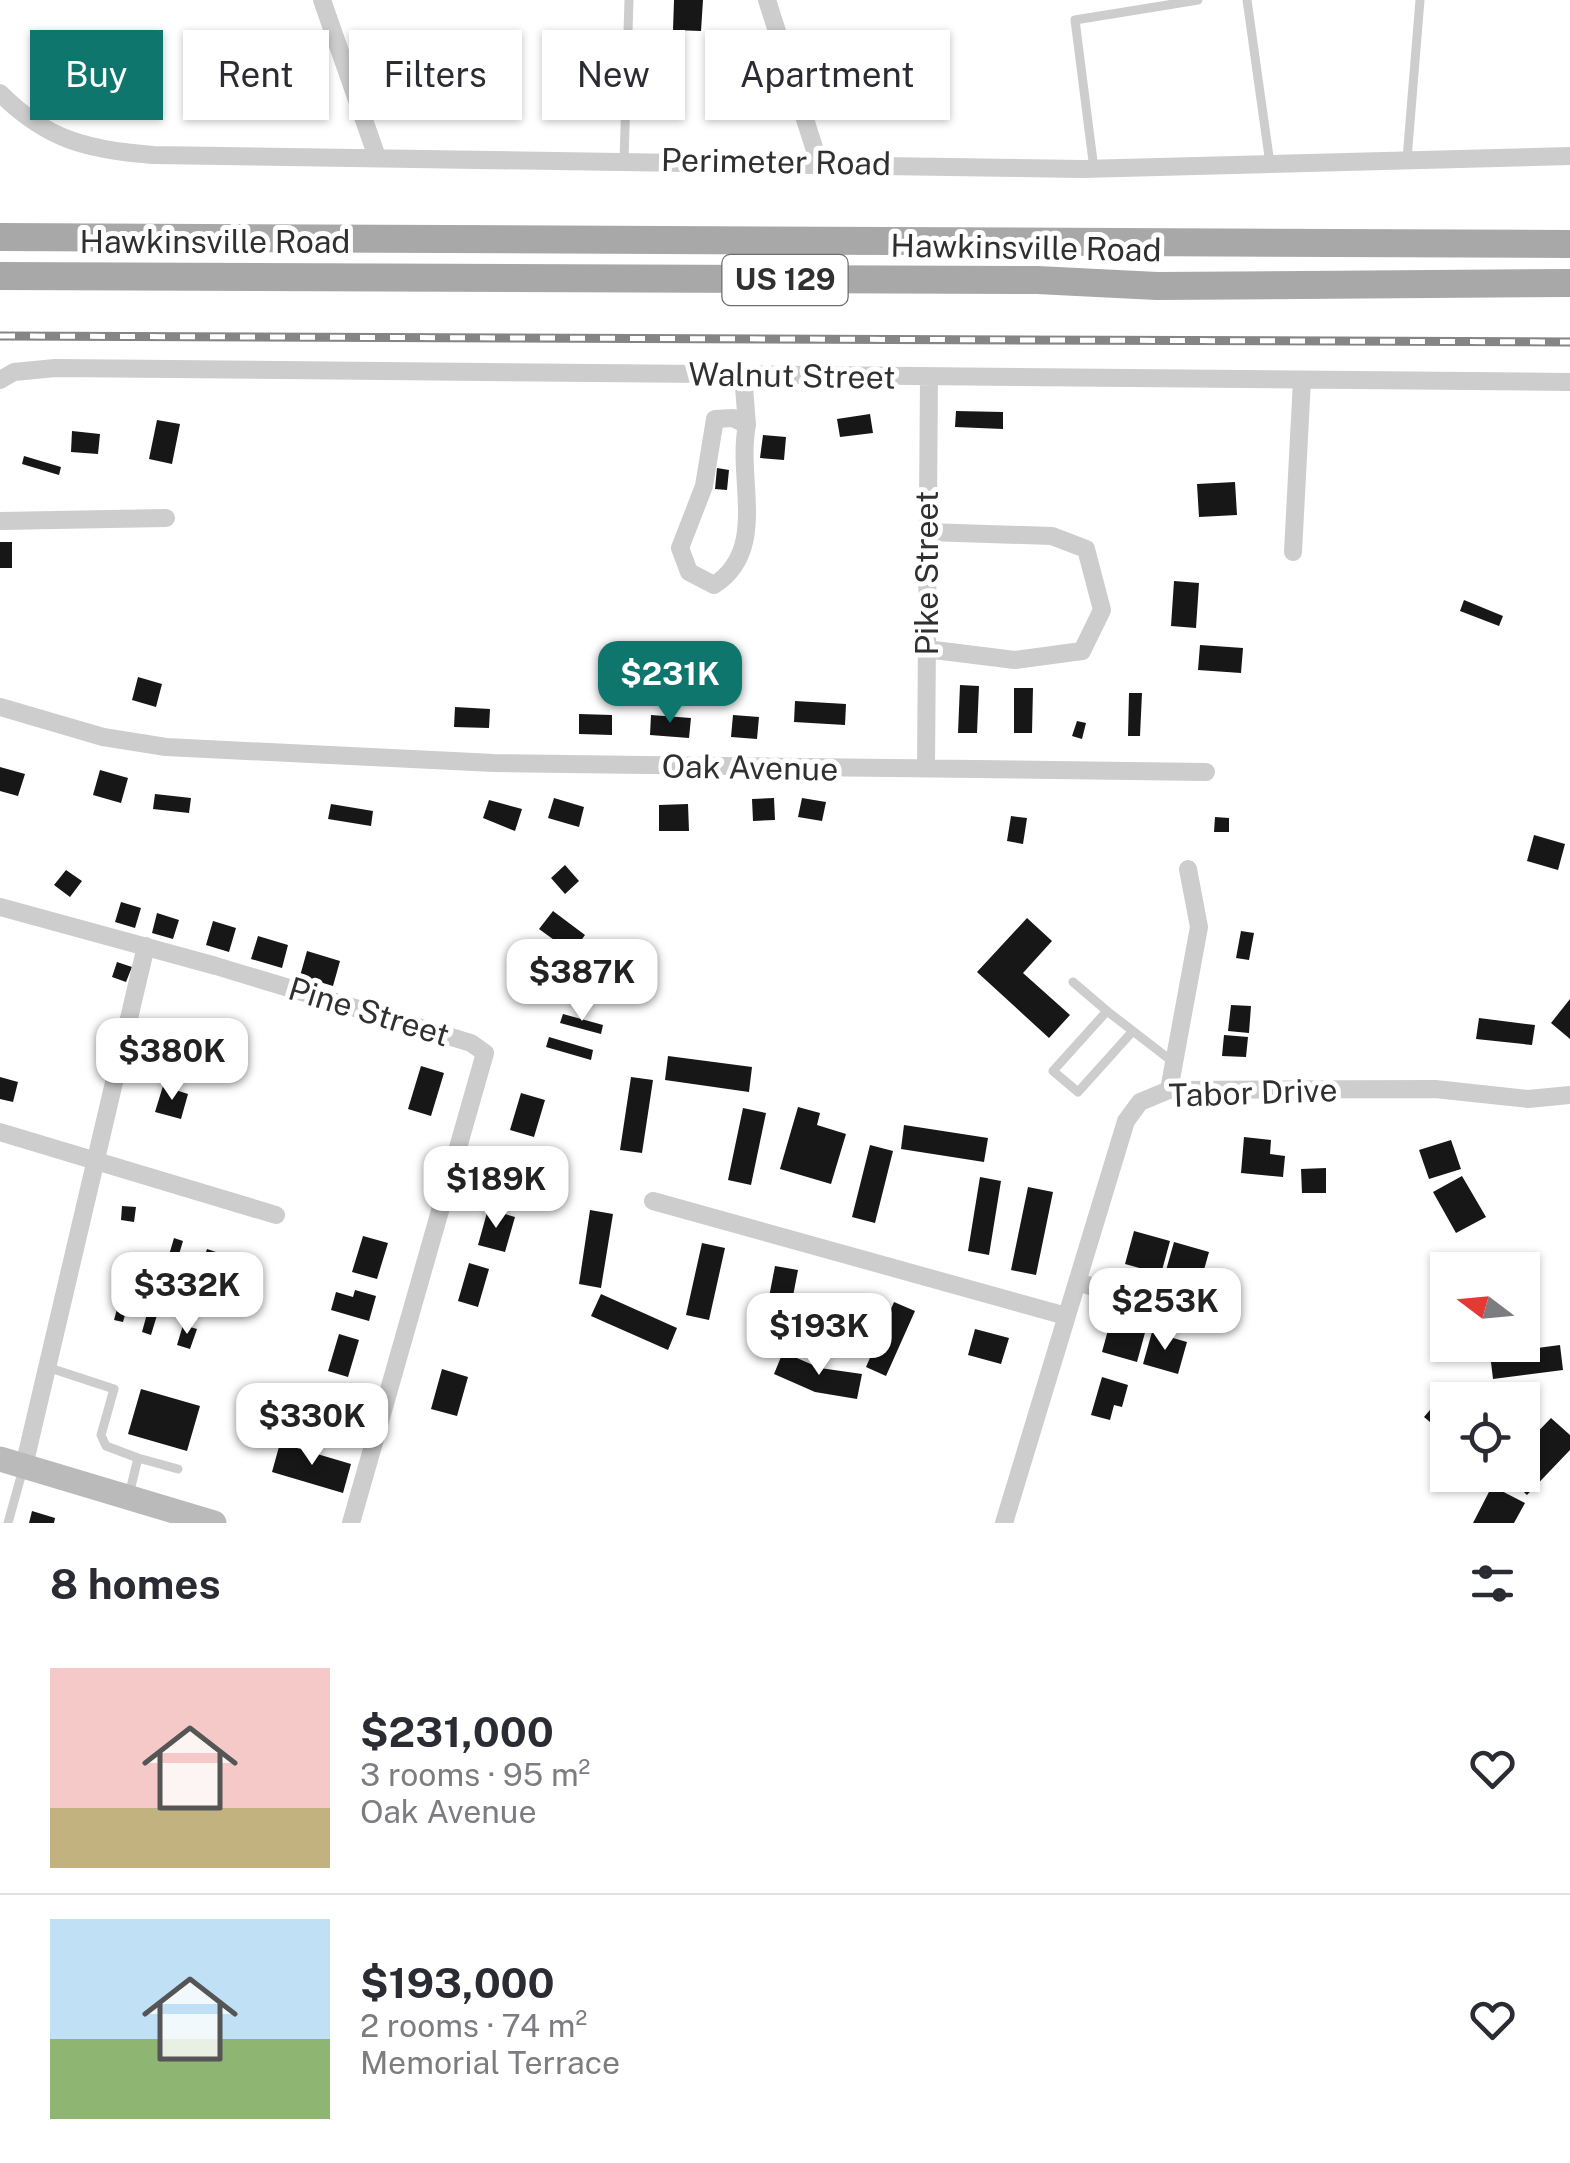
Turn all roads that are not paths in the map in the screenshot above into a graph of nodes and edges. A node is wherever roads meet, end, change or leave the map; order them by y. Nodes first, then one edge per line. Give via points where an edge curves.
1 (322, 0) edge
2 (628, 0) edge
3 (767, 0) edge
4 (1198, 0) edge
5 (1247, 0) edge
6 (1420, 0) edge
7 (0, 94) edge
8 (1570, 156) edge
9 (377, 157) junction
10 (1407, 158) junction
11 (624, 160) junction
12 (818, 163) junction
13 (1270, 164) junction
14 (1094, 169) junction
15 (0, 236) edge
16 (1570, 244) edge
17 (0, 276) edge
18 (1570, 283) edge
19 (742, 374) junction
20 (7, 376) edge
21 (929, 378) junction
22 (1302, 380) junction
23 (1570, 382) edge
24 (747, 425) junction
25 (166, 518) dead end
26 (0, 521) edge
27 (927, 532) junction
28 (1293, 552) dead end
29 (926, 649) junction
30 (0, 707) edge
31 (926, 768) junction
32 (1206, 772) dead end
33 (1188, 869) dead end
34 (0, 907) edge
35 (146, 946) junction
36 (1073, 982) dead end
37 (1107, 1011) junction
38 (1132, 1032) junction
39 (1173, 1062) junction
40 (1169, 1090) junction
41 (1570, 1095) edge
42 (0, 1132) edge
43 (94, 1157) junction
44 (653, 1201) dead end
45 (276, 1215) dead end
46 (1078, 1282) junction
47 (1066, 1316) junction
48 (1213, 1322) dead end
49 (46, 1366) junction
50 (138, 1458) junction
51 (12, 1463) edge
52 (178, 1469) dead end
53 (128, 1498) junction
54 (205, 1522) edge
55 (8, 1523) edge
56 (351, 1523) edge
57 (1004, 1523) edge

1 - 9 street
2 - 11 lane
3 - 12 street
4 - 14 lane via 1075,20
5 - 13 lane
6 - 10 lane
7 - 9 street, Perimeter Road via 56,136 120,152
8 - 10 street, Perimeter Road
9 - 11 street, Perimeter Road
10 - 13 street, Perimeter Road
11 - 12 street, Perimeter Road
12 - 14 street, Perimeter Road
13 - 14 street, Perimeter Road
15 - 16 main road, Hawkinsville Road / US 129
17 - 18 main road, Hawkinsville Road / US 129
19 - 20 street, Walnut Street via 55,368
19 - 21 street, Walnut Street
19 - 24 street
21 - 22 street, Walnut Street
21 - 27 street, Pike Street
22 - 23 street, Walnut Street
22 - 28 street
24 - 24 street via 742,554 714,585 689,572 680,548 704,486 715,419
25 - 26 street
27 - 29 street, Pike Street
27 - 29 street via 1052,536 1086,549 1102,610 1082,651 1016,660
29 - 31 street, Pike Street
30 - 31 street, Oak Avenue via 103,737 166,747 494,763
31 - 32 street, Oak Avenue
33 - 39 street via 1199,927
34 - 35 street, Pine Street
35 - 43 street
35 - 56 street, Pine Street via 470,1043 485,1053
36 - 37 lane
37 - 38 lane
37 - 38 lane via 1052,1071 1078,1092
38 - 39 lane
39 - 40 street
40 - 41 street, Tabor Drive via 1436,1089 1528,1100
40 - 46 street, Tabor Drive via 1140,1102 1126,1121
42 - 43 street
43 - 45 street
43 - 49 street
44 - 47 street
46 - 47 street, Tabor Drive
46 - 48 street
47 - 57 street, Tabor Drive
49 - 50 lane via 114,1389 101,1435 106,1446
49 - 51 street
50 - 52 lane
50 - 53 lane
51 - 53 main road
51 - 55 lane
53 - 54 main road

